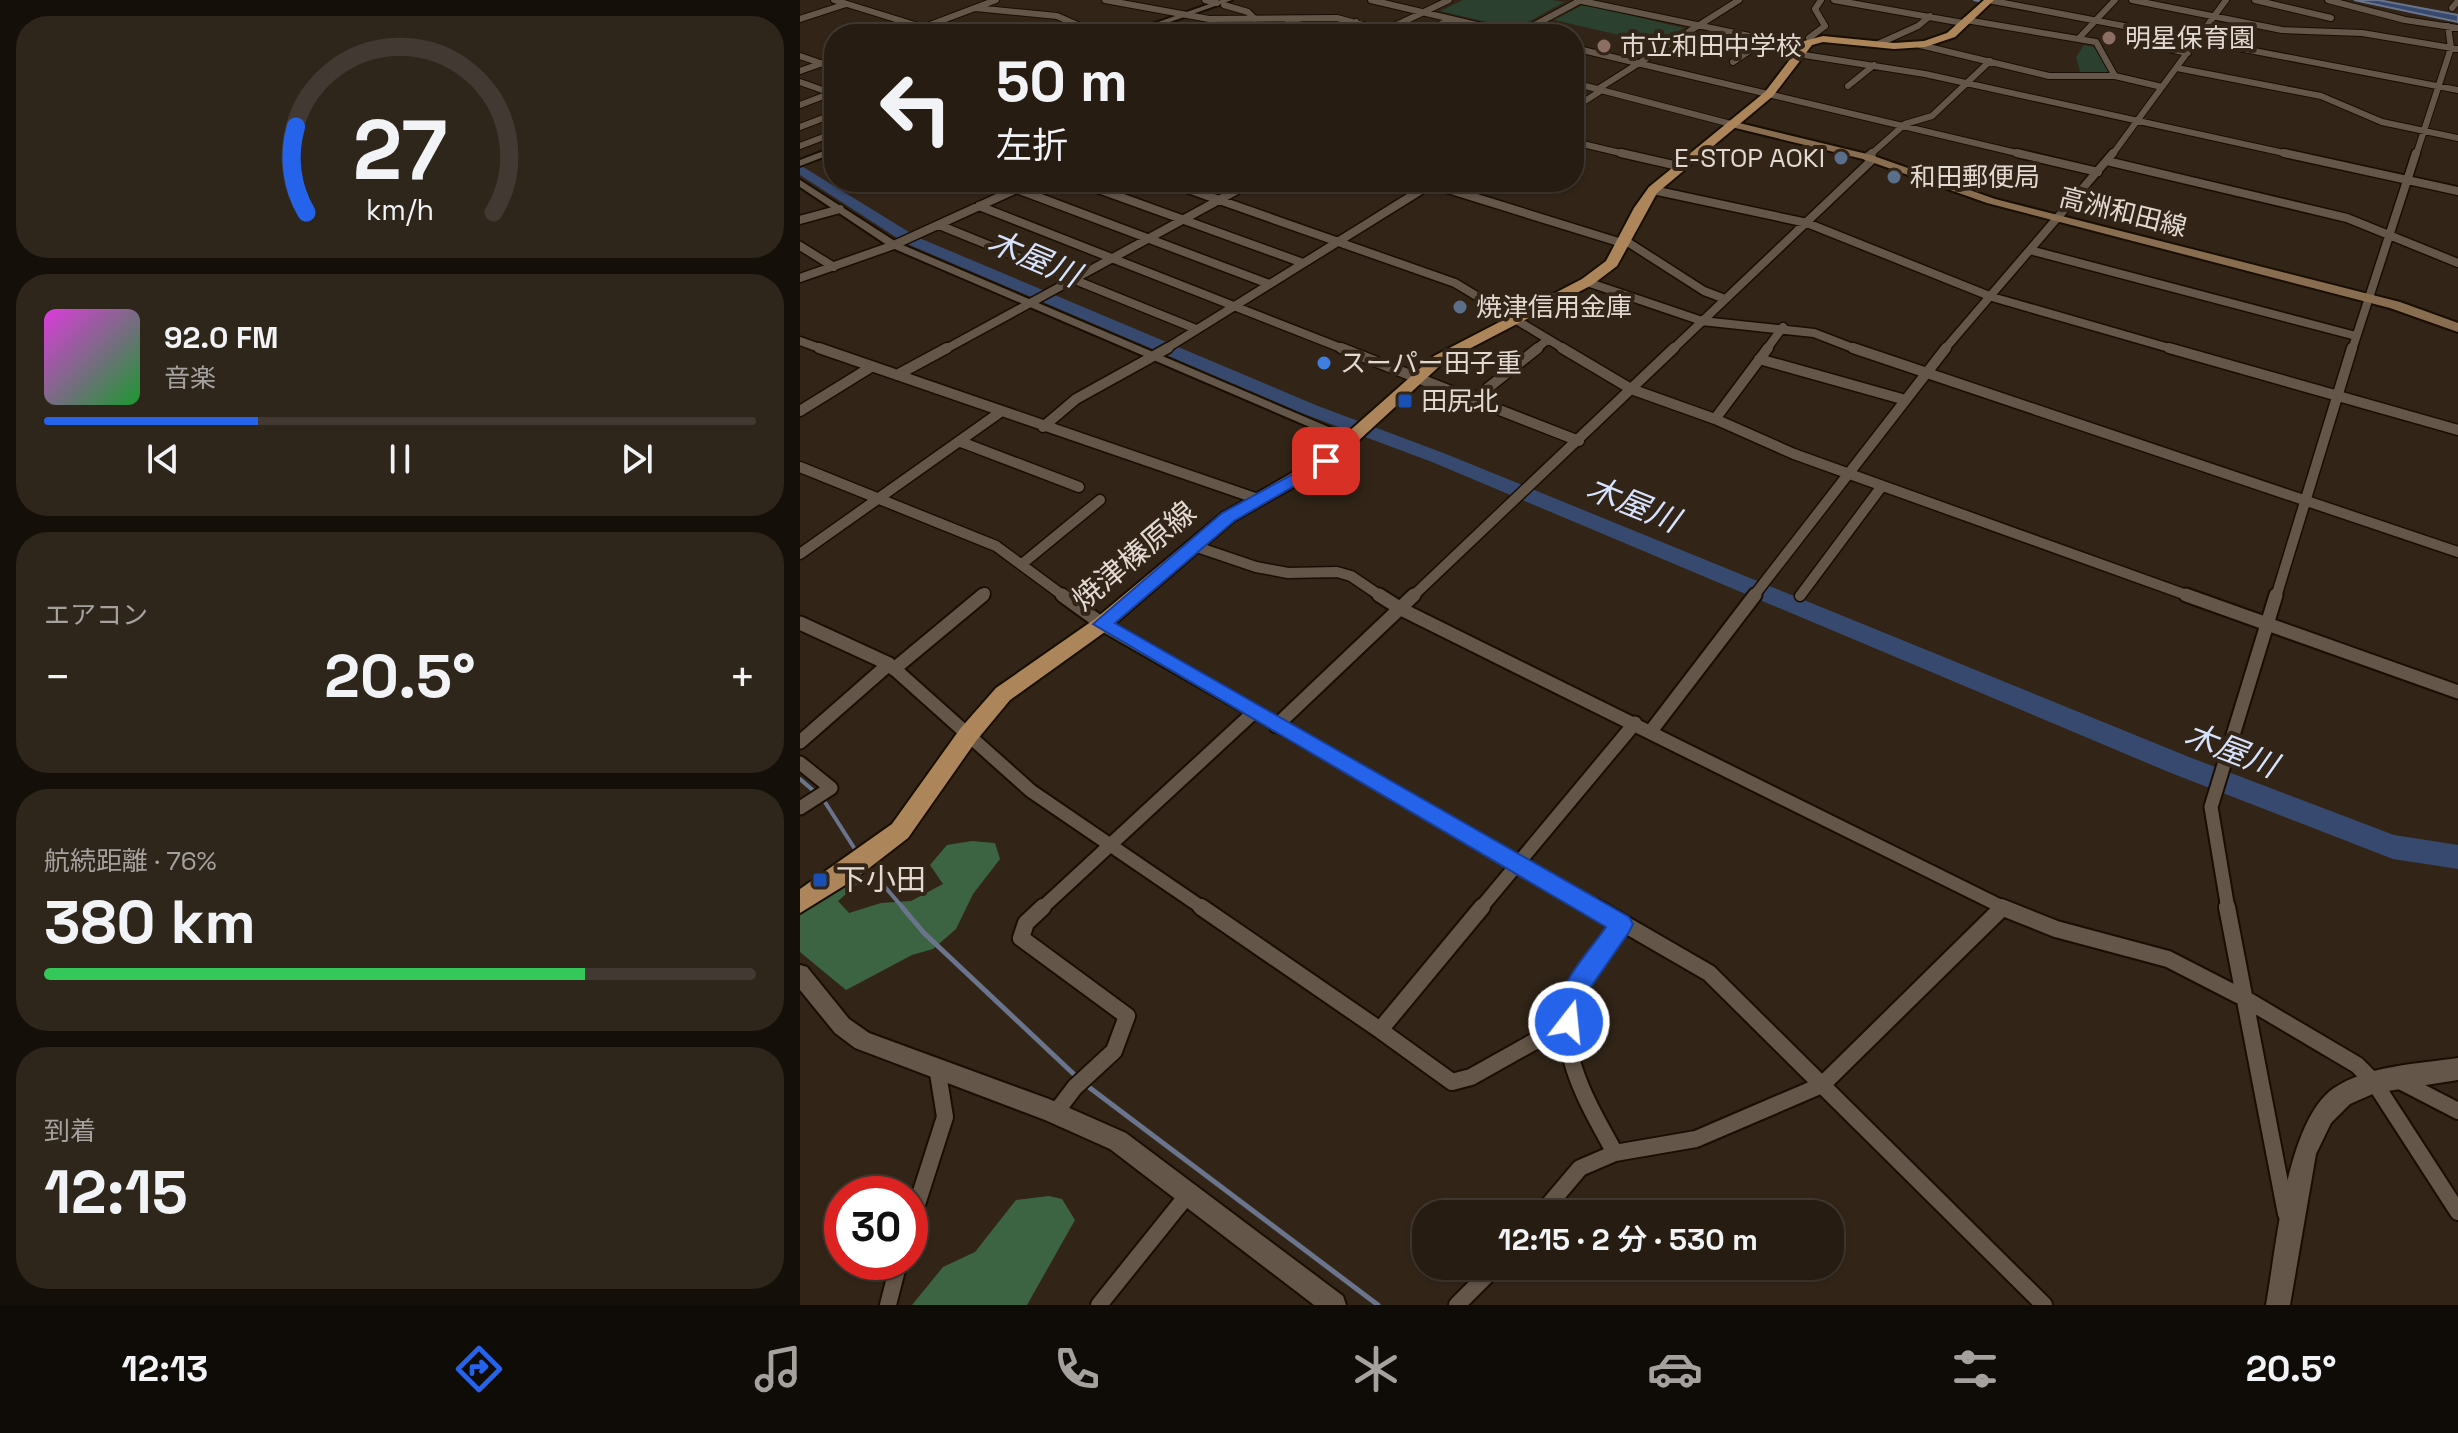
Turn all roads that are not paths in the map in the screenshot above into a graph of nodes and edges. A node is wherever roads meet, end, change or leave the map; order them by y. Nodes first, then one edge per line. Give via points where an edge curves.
1 (834, 0) edge
2 (857, 0) edge
3 (996, 0) edge
4 (1105, 0) edge
5 (1205, 0) edge
6 (1371, 0) edge
7 (1449, 0) edge
8 (1579, 0) edge
9 (1739, 0) edge
10 (1821, 0) edge
11 (1834, 0) edge
12 (1989, 0) edge
13 (2115, 0) edge
14 (2132, 0) edge
15 (2226, 0) edge
16 (2255, 0) edge
17 (2264, 1) edge
18 (2330, 1) edge
19 (2458, 1) edge
20 (1223, 3) edge
21 (847, 4) junction
22 (975, 8) junction
23 (2452, 8) dead end
24 (1423, 13) junction
25 (2214, 15) junction
26 (1177, 16) junction
27 (1930, 16) junction
28 (1269, 18) junction
29 (2331, 18) junction
30 (800, 19) edge
31 (1255, 19) junction
32 (1451, 19) junction
33 (1965, 21) junction
34 (2096, 21) junction
35 (1356, 22) junction
36 (911, 24) edge
37 (934, 24) edge
38 (1075, 24) edge
39 (1155, 24) edge
40 (1296, 24) edge
41 (1353, 24) edge
42 (1362, 24) edge
43 (1399, 24) edge
44 (1441, 24) edge
45 (1473, 24) edge
46 (1535, 24) edge
47 (1699, 26) junction
48 (2448, 26) junction
49 (2458, 28) edge
50 (2339, 32) junction
51 (2080, 37) junction
52 (2197, 40) junction
53 (1764, 41) junction
54 (1878, 44) junction
55 (2144, 44) dead end
56 (1920, 45) junction
57 (1805, 47) junction
58 (2455, 49) edge
59 (1584, 50) edge
60 (2188, 53) junction
61 (800, 56) edge
62 (1990, 61) junction
63 (1733, 62) dead end
64 (823, 63) joint
65 (1640, 64) junction
66 (1874, 65) junction
67 (2177, 68) junction
68 (800, 71) edge
69 (2115, 76) junction
70 (800, 82) edge
71 (1967, 83) junction
72 (1584, 85) edge
73 (1848, 86) dead end
74 (2162, 87) junction
75 (2438, 88) junction
76 (1600, 89) junction
77 (824, 90) edge
78 (2458, 90) edge
79 (1769, 94) junction
80 (824, 97) edge
81 (1584, 101) edge
82 (800, 107) edge
83 (823, 118) joint
84 (2137, 121) junction
85 (1731, 124) junction
86 (1903, 126) junction
87 (800, 127) edge
88 (2423, 131) junction
89 (824, 137) edge
90 (2458, 138) edge
91 (1584, 144) edge
92 (800, 146) edge
93 (824, 153) edge
94 (1870, 158) junction
95 (804, 159) edge
96 (2107, 161) junction
97 (1678, 166) junction
98 (2098, 172) junction
99 (2409, 180) junction
100 (800, 183) edge
101 (1653, 190) junction
102 (2458, 191) edge
103 (1010, 192) edge
104 (1025, 192) edge
105 (1107, 192) edge
106 (1196, 192) edge
107 (1234, 192) edge
108 (1416, 192) edge
109 (1460, 192) edge
110 (1219, 200) junction
111 (979, 206) junction
112 (840, 209) junction
113 (2054, 218) junction
114 (1183, 219) junction
115 (800, 220) edge
116 (1807, 223) junction
117 (939, 225) junction
118 (2391, 235) junction
119 (1148, 238) junction
120 (1339, 241) junction
121 (1625, 242) junction
122 (894, 245) junction
123 (800, 246) edge
124 (2030, 250) junction
125 (1111, 258) junction
126 (1303, 263) junction
127 (2458, 263) edge
128 (834, 267) junction
129 (800, 278) edge
130 (1072, 279) junction
131 (1587, 282) junction
132 (1269, 284) junction
133 (1992, 297) junction
134 (2368, 298) junction
135 (1725, 299) junction
136 (1028, 302) junction
137 (1233, 307) junction
138 (1514, 320) junction
139 (1702, 321) junction
140 (1783, 327) junction
141 (2458, 328) edge
142 (1196, 329) junction
143 (2356, 336) junction
144 (1547, 340) junction
145 (800, 341) edge
146 (1158, 352) junction
147 (1759, 359) junction
148 (871, 367) junction
149 (1922, 374) junction
150 (897, 375) junction
151 (1416, 378) junction
152 (1631, 389) junction
153 (2340, 396) junction
154 (1902, 399) junction
155 (1473, 400) junction
156 (800, 411) edge
157 (999, 413) junction
158 (1715, 419) junction
159 (1043, 427) junction
160 (2458, 430) edge
161 (1360, 432) junction
162 (1579, 441) junction
163 (961, 442) junction
164 (800, 467) edge
165 (1846, 473) junction
166 (1882, 486) junction
167 (1079, 487) dead end
168 (879, 498) junction
169 (1255, 498) junction
170 (1100, 500) dead end
171 (2306, 504) junction
172 (1194, 546) junction
173 (2458, 552) edge
174 (800, 554) edge
175 (1022, 564) junction
176 (985, 593) dead end
177 (1800, 596) dead end
178 (1401, 609) junction
179 (2269, 623) junction
180 (1102, 624) junction
181 (806, 626) edge
182 (800, 638) edge
183 (892, 666) junction
184 (2458, 692) edge
185 (1253, 713) junction
186 (1635, 723) junction
187 (1276, 726) junction
188 (1651, 731) junction
189 (968, 735) junction
190 (800, 742) edge
191 (800, 763) edge
192 (800, 808) edge
193 (1108, 846) junction
194 (1518, 863) junction
195 (800, 902) edge
196 (2002, 908) junction
197 (1621, 924) junction
198 (800, 974) edge
199 (2242, 997) junction
200 (1569, 1022) junction
201 (1380, 1030) junction
202 (937, 1067) junction
203 (2458, 1069) edge
204 (2385, 1080) junction
205 (1822, 1085) junction
206 (2458, 1111) edge
207 (1056, 1112) junction
208 (1615, 1153) junction
209 (926, 1176) edge
210 (1189, 1193) junction
211 (1553, 1200) edge
212 (2458, 1212) edge
213 (2290, 1236) junction
214 (894, 1280) edge
215 (1482, 1280) edge
216 (888, 1305) edge
217 (1099, 1305) edge
218 (1334, 1305) edge
219 (1457, 1305) edge
220 (2044, 1305) edge
221 (2278, 1305) edge

1 - 21 street
2 - 21 street
3 - 22 street
4 - 26 street
5 - 20 street
6 - 24 street
7 - 24 street
8 - 46 street
8 - 47 street
9 - 47 street
10 - 57 street via 1815,9 1825,26
11 - 27 street
12 - 33 main road
12 - 34 street
13 - 34 street
14 - 25 street
15 - 25 street
16 - 17 street
17 - 29 street
18 - 29 street
18 - 48 street
19 - 23 street
20 - 26 street
20 - 31 street
21 - 30 street
21 - 36 street
22 - 37 street
22 - 38 street via 1057,16
24 - 32 street
24 - 43 street
25 - 50 street via 2293,32
25 - 52 street
26 - 31 street
26 - 39 street
27 - 33 street
27 - 54 street
28 - 31 street
28 - 35 street
28 - 40 street
29 - 50 street
32 - 44 street
32 - 45 street
33 - 51 street
33 - 56 main road via 1951,35
34 - 51 street
34 - 52 street
35 - 41 street
35 - 42 street
47 - 53 street
47 - 65 street
48 - 49 street
48 - 58 street
50 - 58 street
51 - 69 street via 2096,42
52 - 60 street
52 - 75 street
53 - 57 street
53 - 63 street
54 - 56 main road
54 - 57 main road
55 - 60 street
56 - 62 street
57 - 66 street
57 - 79 main road, 焼津榛原線
58 - 75 street
59 - 65 street
60 - 67 street
61 - 64 street
62 - 69 street via 2049,76
62 - 71 street
64 - 68 street
65 - 76 street
65 - 79 street
66 - 71 street
66 - 73 street
67 - 74 street
67 - 88 street via 2321,96 2382,122
69 - 74 street
70 - 77 street
71 - 84 street
71 - 86 street via 1932,116
72 - 76 street
74 - 84 street
75 - 78 street
75 - 88 street
76 - 81 street
76 - 85 street
79 - 85 main road, 焼津榛原線
79 - 86 street
80 - 82 street
82 - 83 street
83 - 87 street
84 - 96 street
84 - 99 street
85 - 94 main road, 高洲和田線
85 - 97 main road, 焼津榛原線
86 - 94 street
86 - 98 street
88 - 90 street
88 - 99 street
89 - 92 street
91 - 97 street
93 - 95 street
94 - 113 main road, 高洲和田線
94 - 116 street
96 - 98 street
96 - 118 street via 2320,211
97 - 101 main road, 焼津榛原線
98 - 113 street
99 - 102 street
99 - 118 street
100 - 112 street
101 - 116 street
101 - 121 main road, 焼津榛原線
103 - 111 street
104 - 119 street
105 - 114 street
106 - 110 street
107 - 110 street
108 - 120 street
109 - 121 street
110 - 114 street
110 - 120 street
111 - 117 street
111 - 125 street
112 - 115 street
112 - 122 street
113 - 124 street
113 - 134 main road, 高洲和田線
114 - 119 street
114 - 126 street
116 - 133 street
116 - 135 street
117 - 122 street
117 - 130 street
118 - 127 street
118 - 134 street
119 - 125 street
119 - 132 street
120 - 126 street
120 - 138 street via 1455,283
121 - 131 main road, 焼津榛原線 via 1612,263
121 - 135 street
122 - 128 street
122 - 136 street
123 - 128 street
124 - 133 street
124 - 143 street
125 - 130 street
125 - 137 street
126 - 132 street
128 - 129 street
130 - 136 street
130 - 142 street
131 - 138 main road, 焼津榛原線
131 - 139 street
132 - 137 street
133 - 149 street
133 - 153 street
134 - 141 main road, 高洲和田線
134 - 143 street
135 - 139 street
136 - 146 street
136 - 150 street
137 - 142 street
137 - 151 street
138 - 144 street
138 - 151 main road, 焼津榛原線 via 1466,342
139 - 140 street
139 - 152 street
140 - 147 street
140 - 149 street via 1814,333
142 - 146 street
143 - 153 street
144 - 152 street
144 - 155 street
145 - 148 street
146 - 159 street via 1076,399
146 - 161 street
147 - 154 street
147 - 158 street
148 - 150 street
148 - 156 street
149 - 154 street
149 - 171 street
150 - 157 street
151 - 155 street
151 - 161 main road, 焼津榛原線
152 - 158 street
152 - 162 street
153 - 160 street
153 - 171 street
154 - 165 street
155 - 162 street
157 - 159 street
157 - 163 street
158 - 165 street
159 - 169 street
161 - 169 main road, 焼津榛原線 via 1326,461
162 - 178 street
163 - 167 street
163 - 168 street
164 - 168 street
165 - 166 street
165 - 188 street
166 - 177 street
166 - 179 street
168 - 174 street
168 - 175 street via 996,546
169 - 172 main road, 焼津榛原線
170 - 175 street
171 - 173 street
171 - 179 street
172 - 178 street via 1256,567 1351,576
172 - 180 main road, 焼津榛原線
175 - 180 street
176 - 183 street
178 - 186 street
178 - 187 street
179 - 184 street
179 - 199 street via 2211,807
180 - 185 street
180 - 189 main road, 焼津榛原線 via 1003,694
181 - 182 street
181 - 183 street
183 - 189 street
183 - 190 street
185 - 187 street
185 - 193 street
186 - 188 street
186 - 194 street
187 - 194 street
188 - 196 street
189 - 193 street via 1031,791
189 - 195 main road, 焼津榛原線 via 900,831
191 - 192 street via 831,788
193 - 201 street
193 - 207 street via 1026,923 1021,938 1127,1016 1114,1051
194 - 197 street
194 - 201 street
196 - 199 street via 2056,929 2168,959
196 - 205 street
197 - 200 street via 1573,993
197 - 205 street via 1709,973
198 - 202 street via 842,1026 862,1041
199 - 204 street
199 - 213 street
200 - 201 street via 1471,1077 1452,1082
200 - 208 street via 1574,1073
202 - 207 street
202 - 209 street via 945,1117
203 - 204 street
204 - 206 street
204 - 212 street
204 - 213 street via 2342,1096 2323,1115 2305,1153
205 - 208 street via 1696,1139
205 - 220 street
207 - 210 street via 1118,1141
208 - 211 street via 1580,1168
210 - 217 street
210 - 218 street
213 - 221 street
214 - 216 street
215 - 219 street

